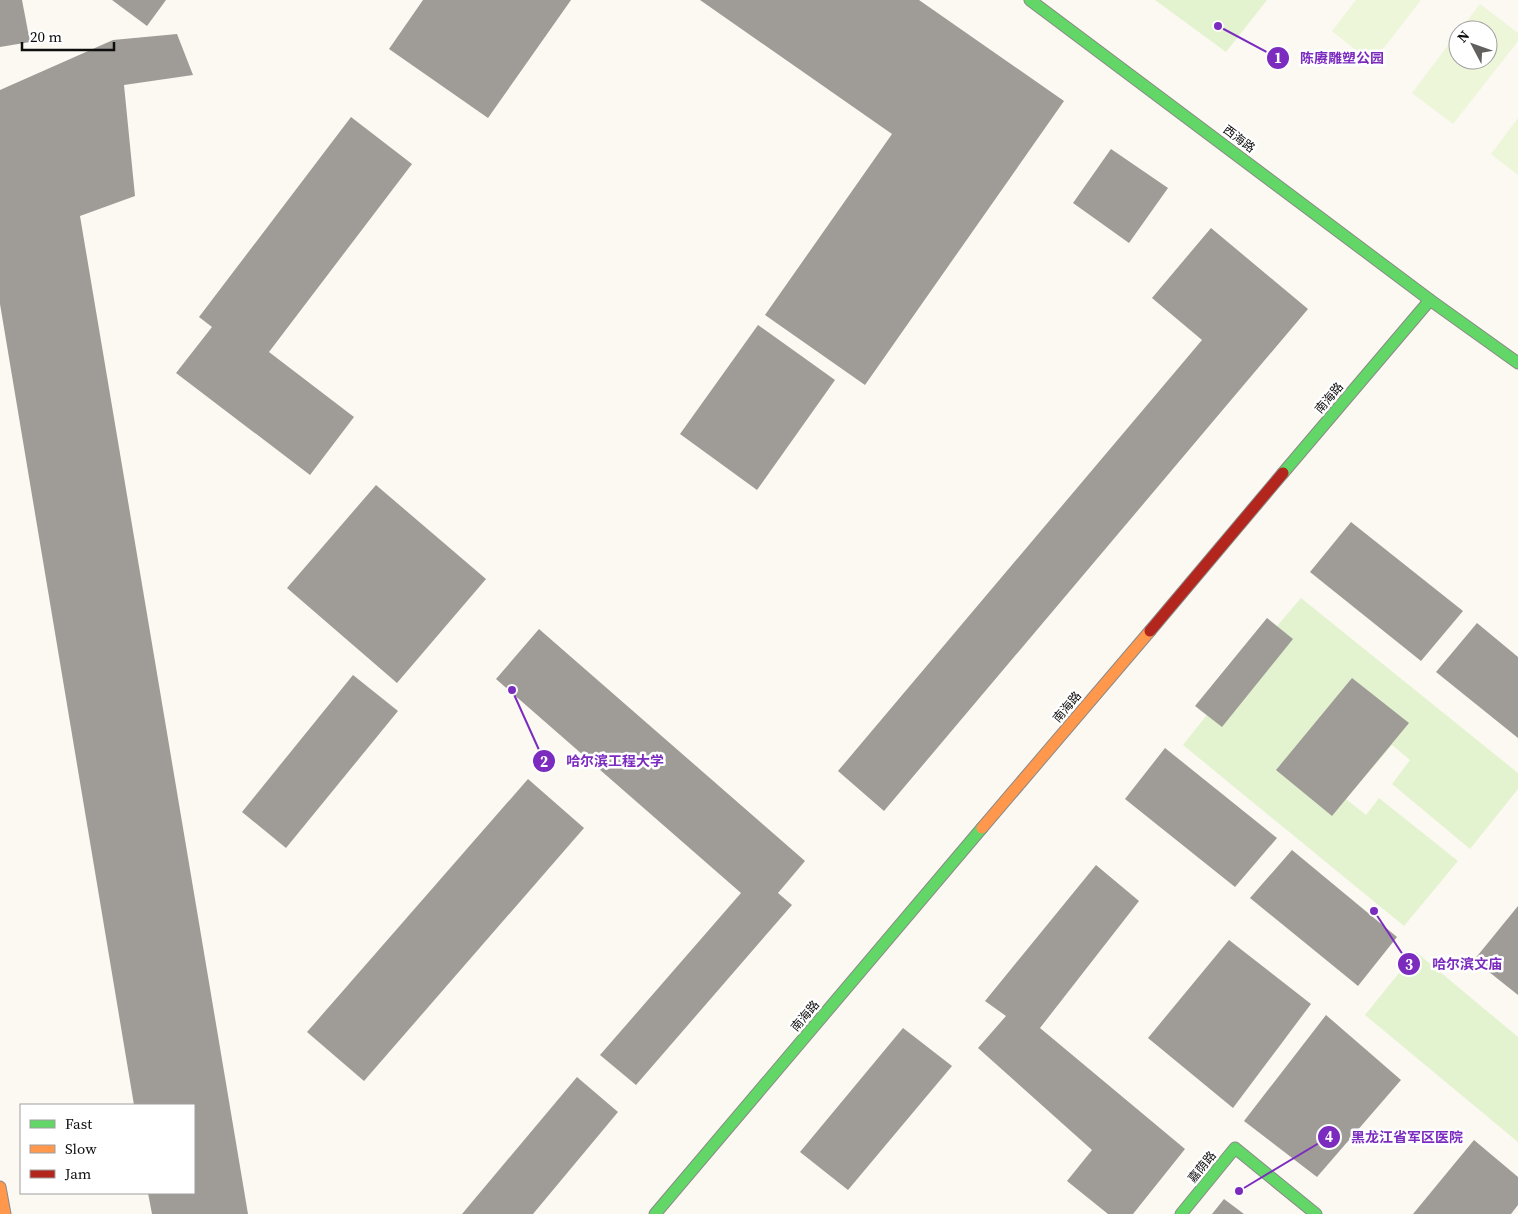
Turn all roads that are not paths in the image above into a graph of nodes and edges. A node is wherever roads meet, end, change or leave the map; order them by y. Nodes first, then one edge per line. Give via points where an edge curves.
1 (1030, 0) edge
2 (1430, 300) junction
3 (1518, 363) edge
4 (0, 1187) edge
5 (5, 1214) edge
6 (655, 1214) edge
7 (1181, 1214) edge
8 (1316, 1214) edge

1 - 2 main road, 西海路
2 - 3 main road
2 - 6 main road, 南海路
4 - 5 main road
7 - 8 main road, 嘉荫路 via 1235,1148

